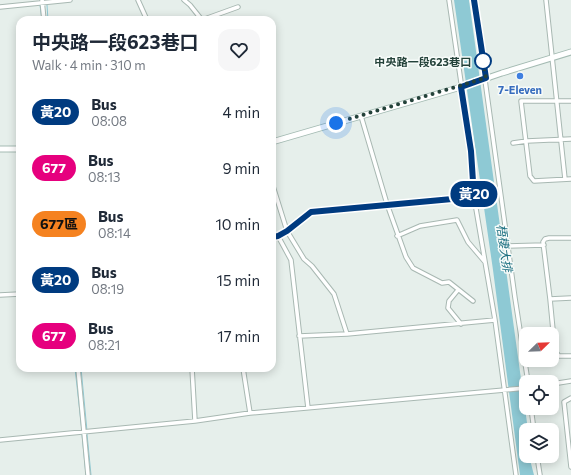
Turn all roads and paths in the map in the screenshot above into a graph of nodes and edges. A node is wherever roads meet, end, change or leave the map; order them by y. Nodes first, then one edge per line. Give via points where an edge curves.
1 (70, 0) edge
2 (138, 0) edge
3 (184, 0) edge
4 (449, 0) edge
5 (474, 0) edge
6 (546, 0) edge
7 (42, 1) edge
8 (0, 7) edge
9 (238, 7) dead end
10 (44, 16) edge
11 (145, 16) edge
12 (199, 16) edge
13 (213, 16) edge
14 (571, 52) edge
15 (552, 57) junction
16 (484, 79) junction
17 (463, 86) junction
18 (556, 101) junction
19 (571, 101) edge
20 (361, 116) junction
21 (561, 139) junction
22 (571, 139) edge
23 (276, 141) edge
24 (527, 141) junction
25 (512, 143) dead end
26 (0, 149) edge
27 (16, 149) edge
28 (564, 179) junction
29 (571, 179) edge
30 (276, 196) edge
31 (474, 197) junction
32 (387, 204) junction
33 (287, 231) junction
34 (278, 236) joint
35 (397, 236) junction
36 (571, 238) edge
37 (544, 245) junction
38 (508, 246) junction
39 (486, 264) junction
40 (458, 290) junction
41 (16, 294) edge
42 (0, 295) edge
43 (571, 298) edge
44 (550, 299) junction
45 (473, 301) dead end
46 (494, 320) junction
47 (462, 324) junction
48 (347, 334) junction
49 (299, 336) junction
50 (571, 356) edge
51 (78, 372) edge
52 (192, 372) edge
53 (244, 372) edge
54 (527, 375) edge
55 (571, 381) edge
56 (559, 383) edge
57 (519, 389) edge
58 (504, 391) junction
59 (571, 398) edge
60 (308, 408) junction
61 (250, 413) junction
62 (195, 421) junction
63 (84, 432) junction
64 (569, 434) edge
65 (0, 440) edge
66 (538, 463) edge
67 (571, 467) edge
68 (88, 475) edge
69 (516, 475) edge
70 (540, 475) edge

1 - 7 street
2 - 11 street
3 - 12 street
4 - 17 street
5 - 16 street
6 - 15 street
7 - 8 street
7 - 10 street
9 - 13 street
14 - 15 street
15 - 16 street
15 - 18 street
16 - 17 street
16 - 38 street
17 - 20 street
17 - 31 street
18 - 19 street
18 - 21 street
18 - 24 street via 521,101
20 - 23 street
20 - 32 street
21 - 22 street
21 - 24 street
21 - 28 street
24 - 25 street
24 - 28 street via 530,176 534,181
26 - 27 street
28 - 29 street
30 - 33 street
31 - 32 street
31 - 39 street
32 - 33 street via 311,212
32 - 35 street
33 - 34 street
33 - 48 street via 304,259 334,294
34 - 49 street via 291,260
35 - 39 street via 420,226 457,220 468,242
35 - 40 street via 413,268 442,283 449,282
36 - 37 street via 548,238 543,242
37 - 38 street
37 - 44 street
38 - 54 street
39 - 46 street
40 - 45 street
40 - 47 street via 449,301 448,308
41 - 42 street
43 - 44 street
44 - 50 street via 555,351 559,356
46 - 47 street
46 - 58 street
47 - 48 street
48 - 49 street
49 - 60 street
51 - 63 street
52 - 62 street
53 - 61 street
55 - 56 street
57 - 58 street
58 - 60 street
58 - 69 street
59 - 64 street via 564,402
60 - 61 street
61 - 62 street
62 - 63 street
63 - 65 street
63 - 68 street
64 - 67 street
66 - 70 street

